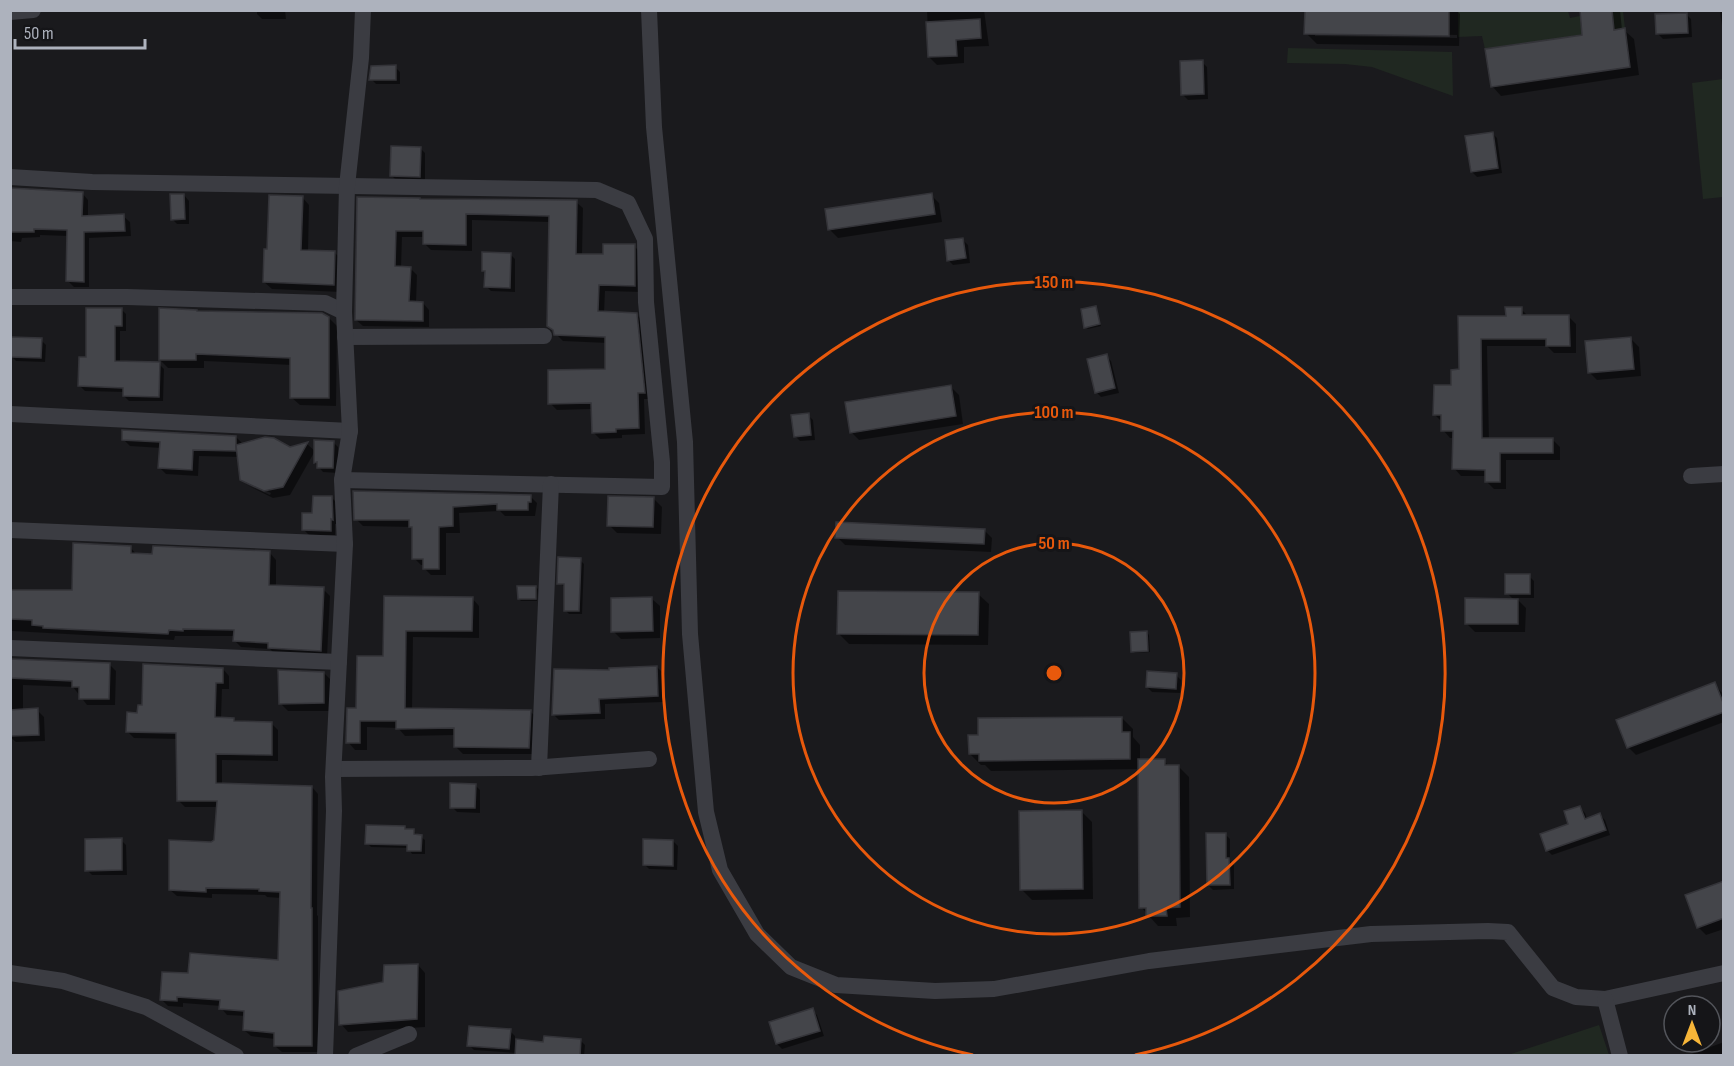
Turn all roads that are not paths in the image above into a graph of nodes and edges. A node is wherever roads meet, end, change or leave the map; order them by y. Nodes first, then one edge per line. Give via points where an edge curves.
1 (33, 10) edge
2 (363, 10) edge
3 (649, 10) edge
4 (10, 12) edge
5 (10, 177) edge
6 (347, 186) junction
7 (10, 297) edge
8 (344, 312) junction
9 (544, 336) dead end
10 (345, 337) junction
11 (10, 414) edge
12 (350, 431) junction
13 (1724, 474) edge
14 (1691, 476) dead end
15 (342, 480) junction
16 (551, 484) junction
17 (10, 530) edge
18 (345, 544) junction
19 (10, 648) edge
20 (339, 662) junction
21 (650, 759) dead end
22 (539, 768) junction
23 (334, 769) junction
24 (10, 974) edge
25 (1724, 974) edge
26 (1605, 999) junction
27 (409, 1034) dead end
28 (236, 1056) edge
29 (324, 1056) edge
30 (356, 1056) edge
31 (1620, 1056) edge

1 - 4 street
2 - 6 street
3 - 26 street via 654,127 685,442 690,634 706,812 720,870 757,934 791,967 836,984 935,992 994,989 1149,961 1371,934 1498,931 1508,932 1553,988 1576,997
5 - 6 street
6 - 8 street
6 - 16 street via 597,190 628,203 645,239 646,302 662,487
7 - 8 street via 325,303
8 - 10 street
9 - 10 street
10 - 12 street
11 - 12 street
12 - 15 street
13 - 14 street
15 - 16 street
15 - 18 street
16 - 22 street
17 - 18 street
18 - 20 street
19 - 20 street
20 - 23 street
21 - 22 street
22 - 23 street
23 - 29 street
24 - 28 street via 63,981 146,1007
25 - 26 street
26 - 31 street
27 - 30 street

